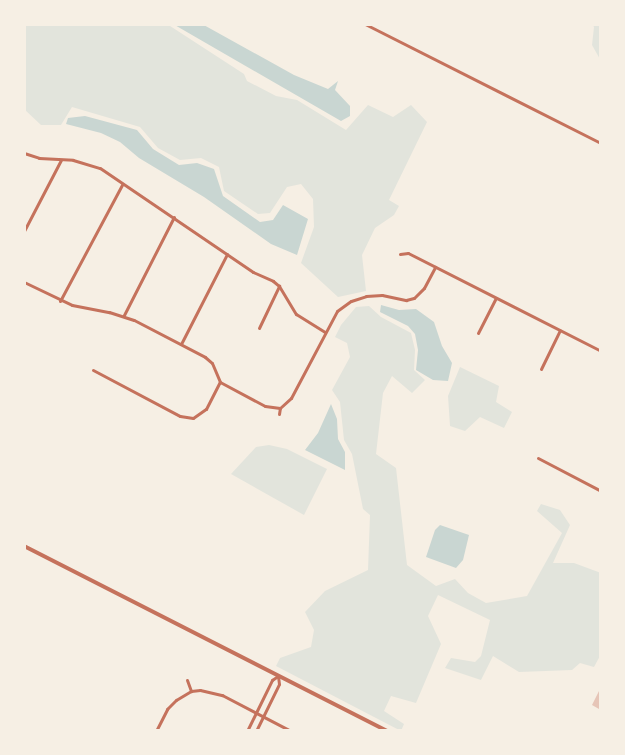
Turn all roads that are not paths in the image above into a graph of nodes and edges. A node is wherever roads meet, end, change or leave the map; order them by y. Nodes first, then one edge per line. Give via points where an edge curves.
1 (365, 24) edge
2 (601, 143) edge
3 (24, 153) edge
4 (61, 160) junction
5 (122, 185) junction
6 (174, 217) junction
7 (24, 231) edge
8 (227, 254) junction
9 (400, 254) dead end
10 (435, 267) junction
11 (24, 282) edge
12 (279, 286) junction
13 (496, 298) junction
14 (60, 301) junction
15 (124, 315) junction
16 (259, 328) dead end
17 (560, 330) junction
18 (325, 332) junction
19 (478, 333) dead end
20 (181, 344) junction
21 (601, 351) edge
22 (541, 369) dead end
23 (93, 370) dead end
24 (220, 382) junction
25 (280, 408) junction
26 (279, 414) dead end
27 (193, 418) junction
28 (194, 424) dead end
29 (538, 458) dead end
30 (601, 491) edge
31 (24, 546) edge
32 (278, 676) junction
33 (187, 680) dead end
34 (191, 691) junction
35 (256, 713) junction
36 (263, 717) junction
37 (156, 731) edge
38 (247, 731) edge
39 (256, 731) edge
40 (291, 731) edge
41 (387, 731) edge

1 - 2 street
3 - 4 street
4 - 5 street via 100,168
4 - 7 street
5 - 6 street
5 - 14 street
6 - 8 street
6 - 15 street
8 - 12 street
8 - 20 street
9 - 10 street via 408,253
10 - 13 street
10 - 18 street via 414,298 374,296 351,301 338,311
11 - 14 street
12 - 16 street
12 - 18 street via 296,314
13 - 17 street
13 - 19 street
14 - 15 street
15 - 20 street
17 - 21 street
17 - 22 street
18 - 25 street via 291,398
20 - 24 street via 212,363
23 - 27 street via 180,416
24 - 25 street via 265,406
24 - 27 street via 206,409
25 - 26 street
27 - 28 street
29 - 30 street
31 - 32 street
32 - 35 street via 272,680
32 - 36 street via 279,684
32 - 41 street
33 - 34 street
34 - 35 street via 210,691
34 - 37 street via 167,709
35 - 36 street
35 - 38 street
36 - 39 street
36 - 40 street

